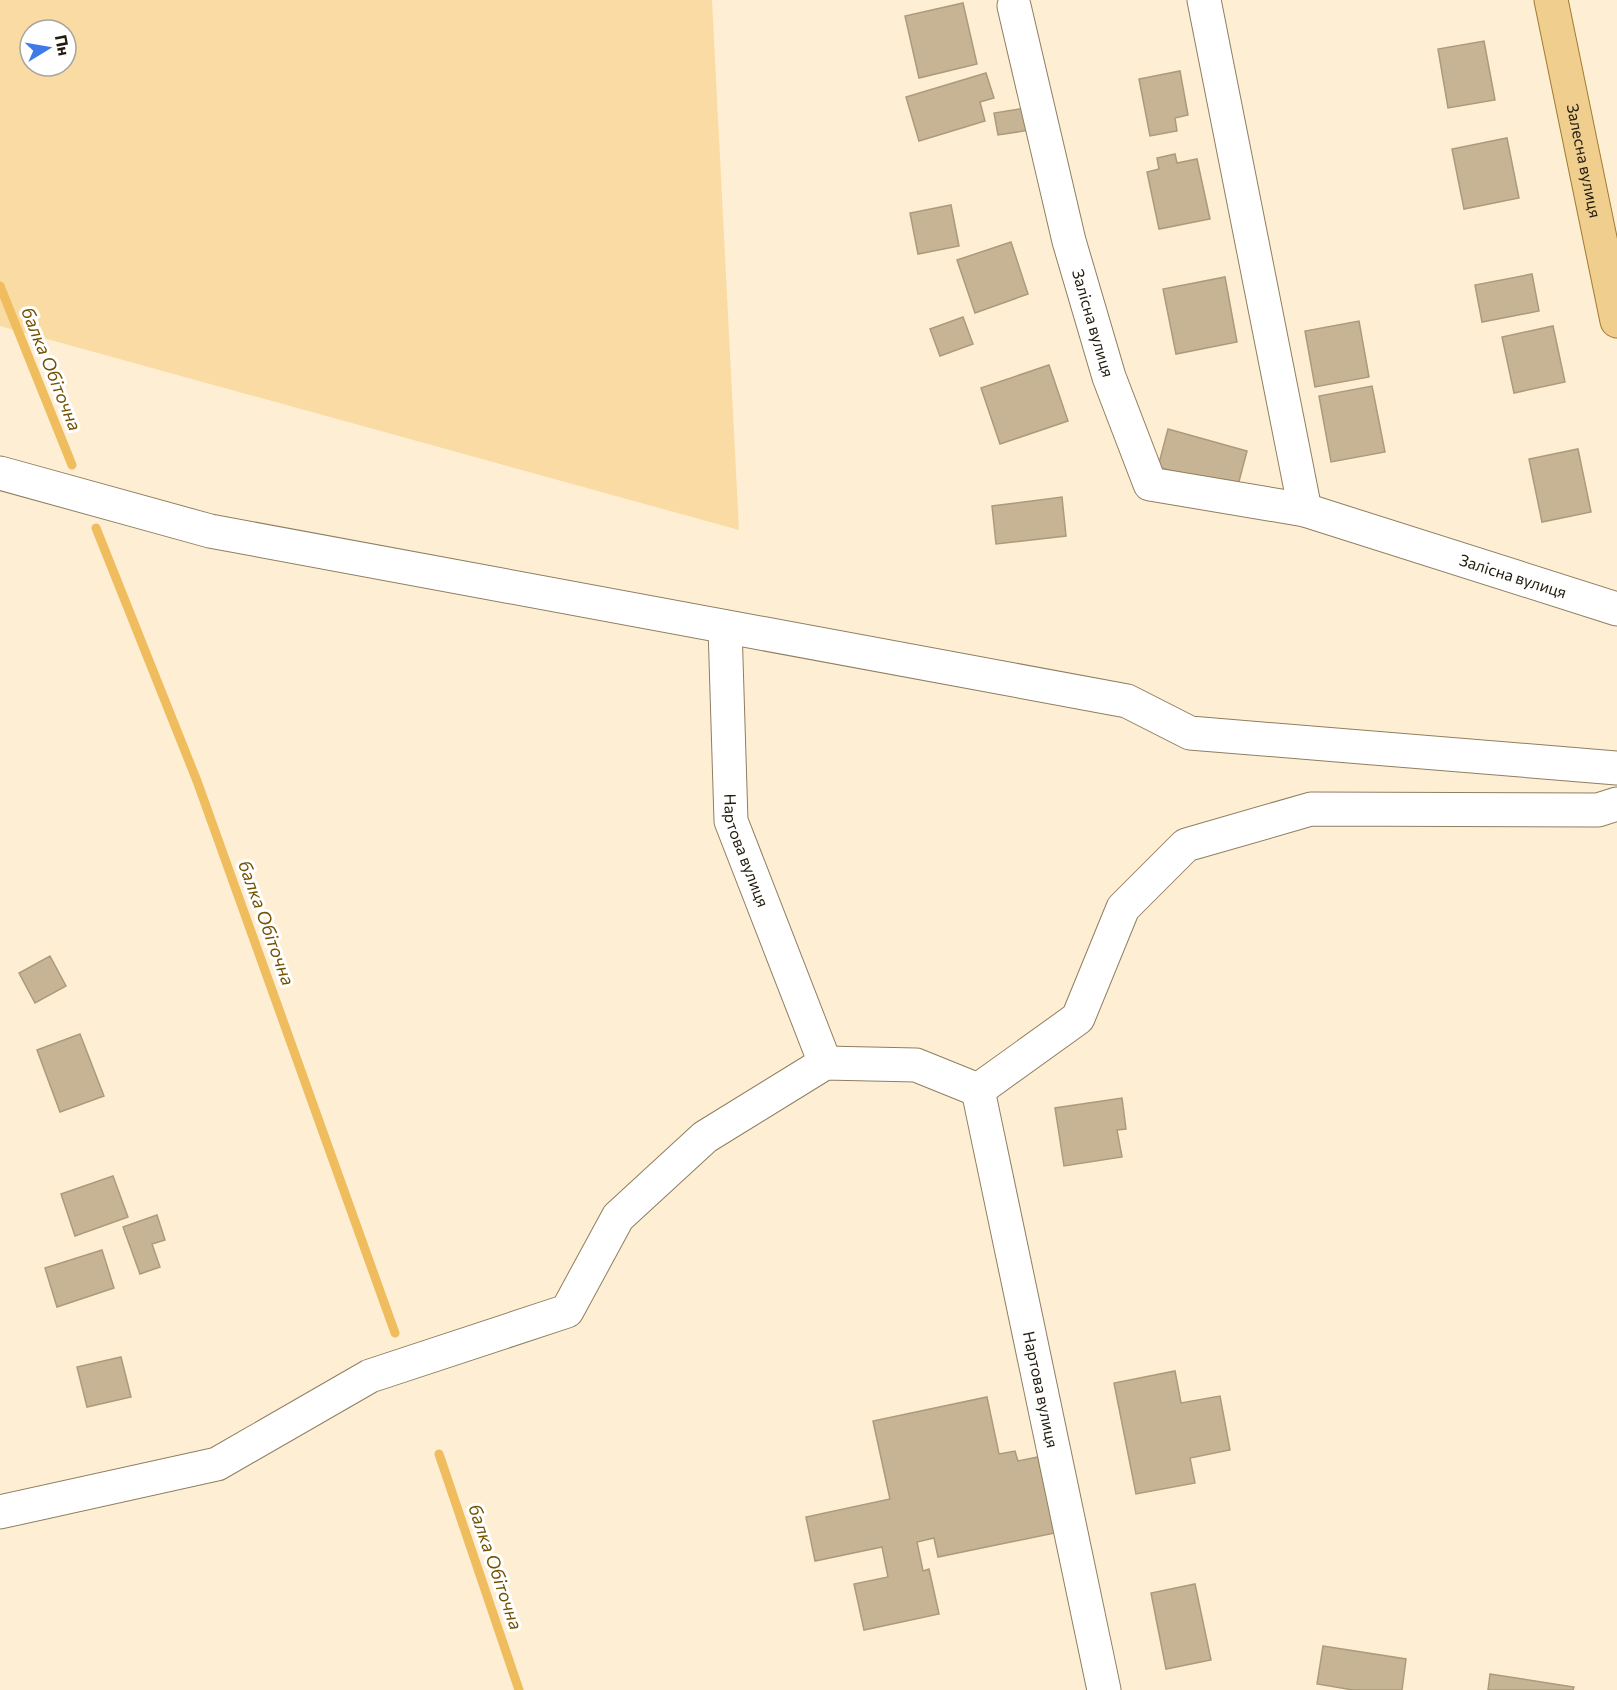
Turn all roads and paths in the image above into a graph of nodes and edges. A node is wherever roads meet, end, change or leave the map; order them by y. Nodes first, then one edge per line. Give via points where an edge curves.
1 (1204, 0) edge
2 (1551, 0) edge
3 (1014, 6) dead end
4 (1617, 321) edge
5 (0, 474) edge
6 (1305, 510) junction
7 (1617, 609) edge
8 (725, 627) junction
9 (1617, 768) edge
10 (1617, 804) edge
11 (825, 1063) junction
12 (978, 1090) junction
13 (0, 1512) edge
14 (1104, 1690) edge

1 - 6 street
2 - 4 main road, Залесна вулиця
3 - 6 street, Залісна вулиця via 1069,240 1109,377 1150,484
5 - 8 street via 210,531
6 - 7 street, Залісна вулиця
8 - 9 street via 1127,701 1190,733
8 - 11 street, Нартова вулиця via 731,821
10 - 12 street via 1598,810 1311,809 1186,845 1123,908 1078,1018
11 - 12 street via 916,1065
11 - 13 street via 705,1137 618,1217 567,1311 370,1376 217,1464
12 - 14 street, Нартова вулиця

